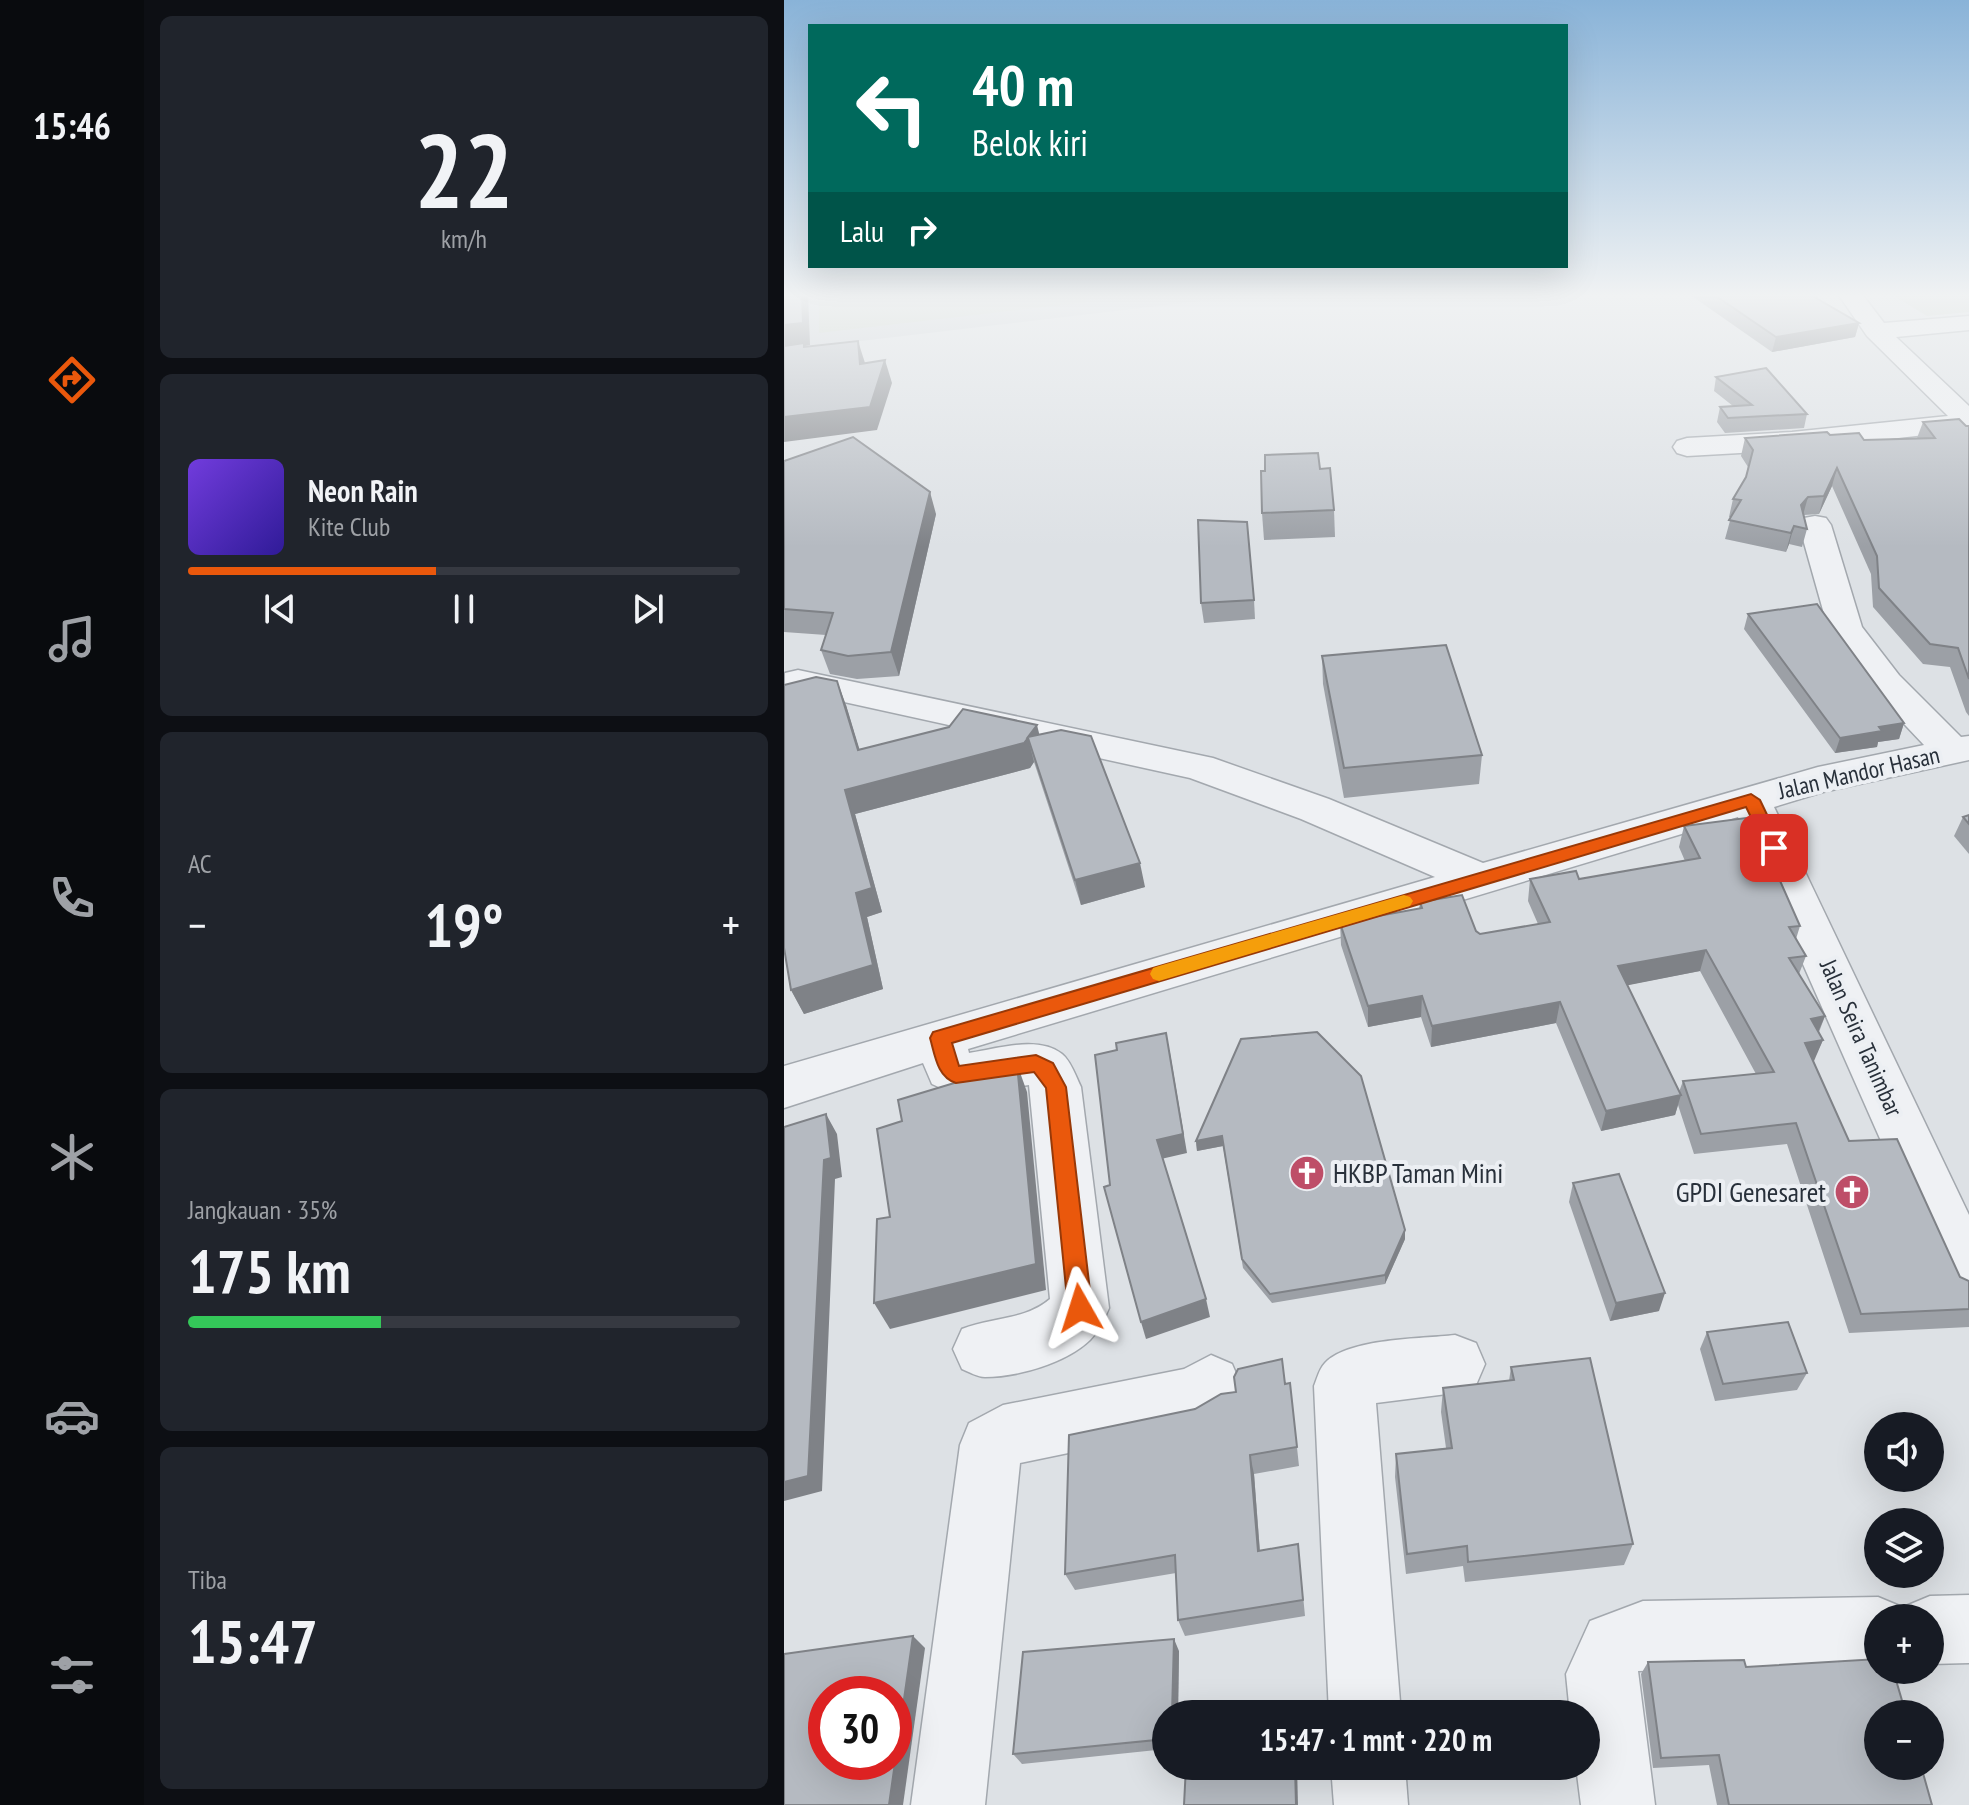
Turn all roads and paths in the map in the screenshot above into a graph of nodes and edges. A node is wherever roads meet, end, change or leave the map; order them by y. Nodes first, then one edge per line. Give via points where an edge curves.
1 (1919, 378) edge
2 (1969, 421) edge
3 (1687, 447) dead end
4 (1815, 525) dead end
5 (798, 681) edge
6 (1961, 750) edge
7 (1751, 800) junction
8 (1480, 879) junction
9 (940, 1038) junction
10 (784, 1087) edge
11 (1965, 1260) edge
12 (983, 1349) dead end
13 (1455, 1364) dead end
14 (1211, 1385) dead end
15 (1969, 1629) edge
16 (1944, 1630) edge
17 (1864, 1631) edge
18 (1364, 1700) edge
19 (1369, 1780) edge
20 (948, 1805) edge
21 (1371, 1805) edge
22 (1618, 1805) edge

1 - 2 street
2 - 3 street
4 - 6 street via 1845,628 1886,683
5 - 8 street via 1199,767
6 - 7 street, Jalan Mandor Hasan
7 - 8 street, Jalan Mandor Hasan
7 - 11 street, Jalan Seira Tanimbar
8 - 9 street, Jalan Mandor Hasan
9 - 10 street, Jalan Mandor Hasan
9 - 12 street via 956,1075 1036,1064 1046,1069 1056,1087 1080,1308 1067,1326 1047,1338
13 - 18 street via 1356,1376 1344,1386
14 - 20 street via 1199,1396 992,1442
15 - 16 street
17 - 22 street via 1643,1635 1614,1645 1601,1674
19 - 21 street

